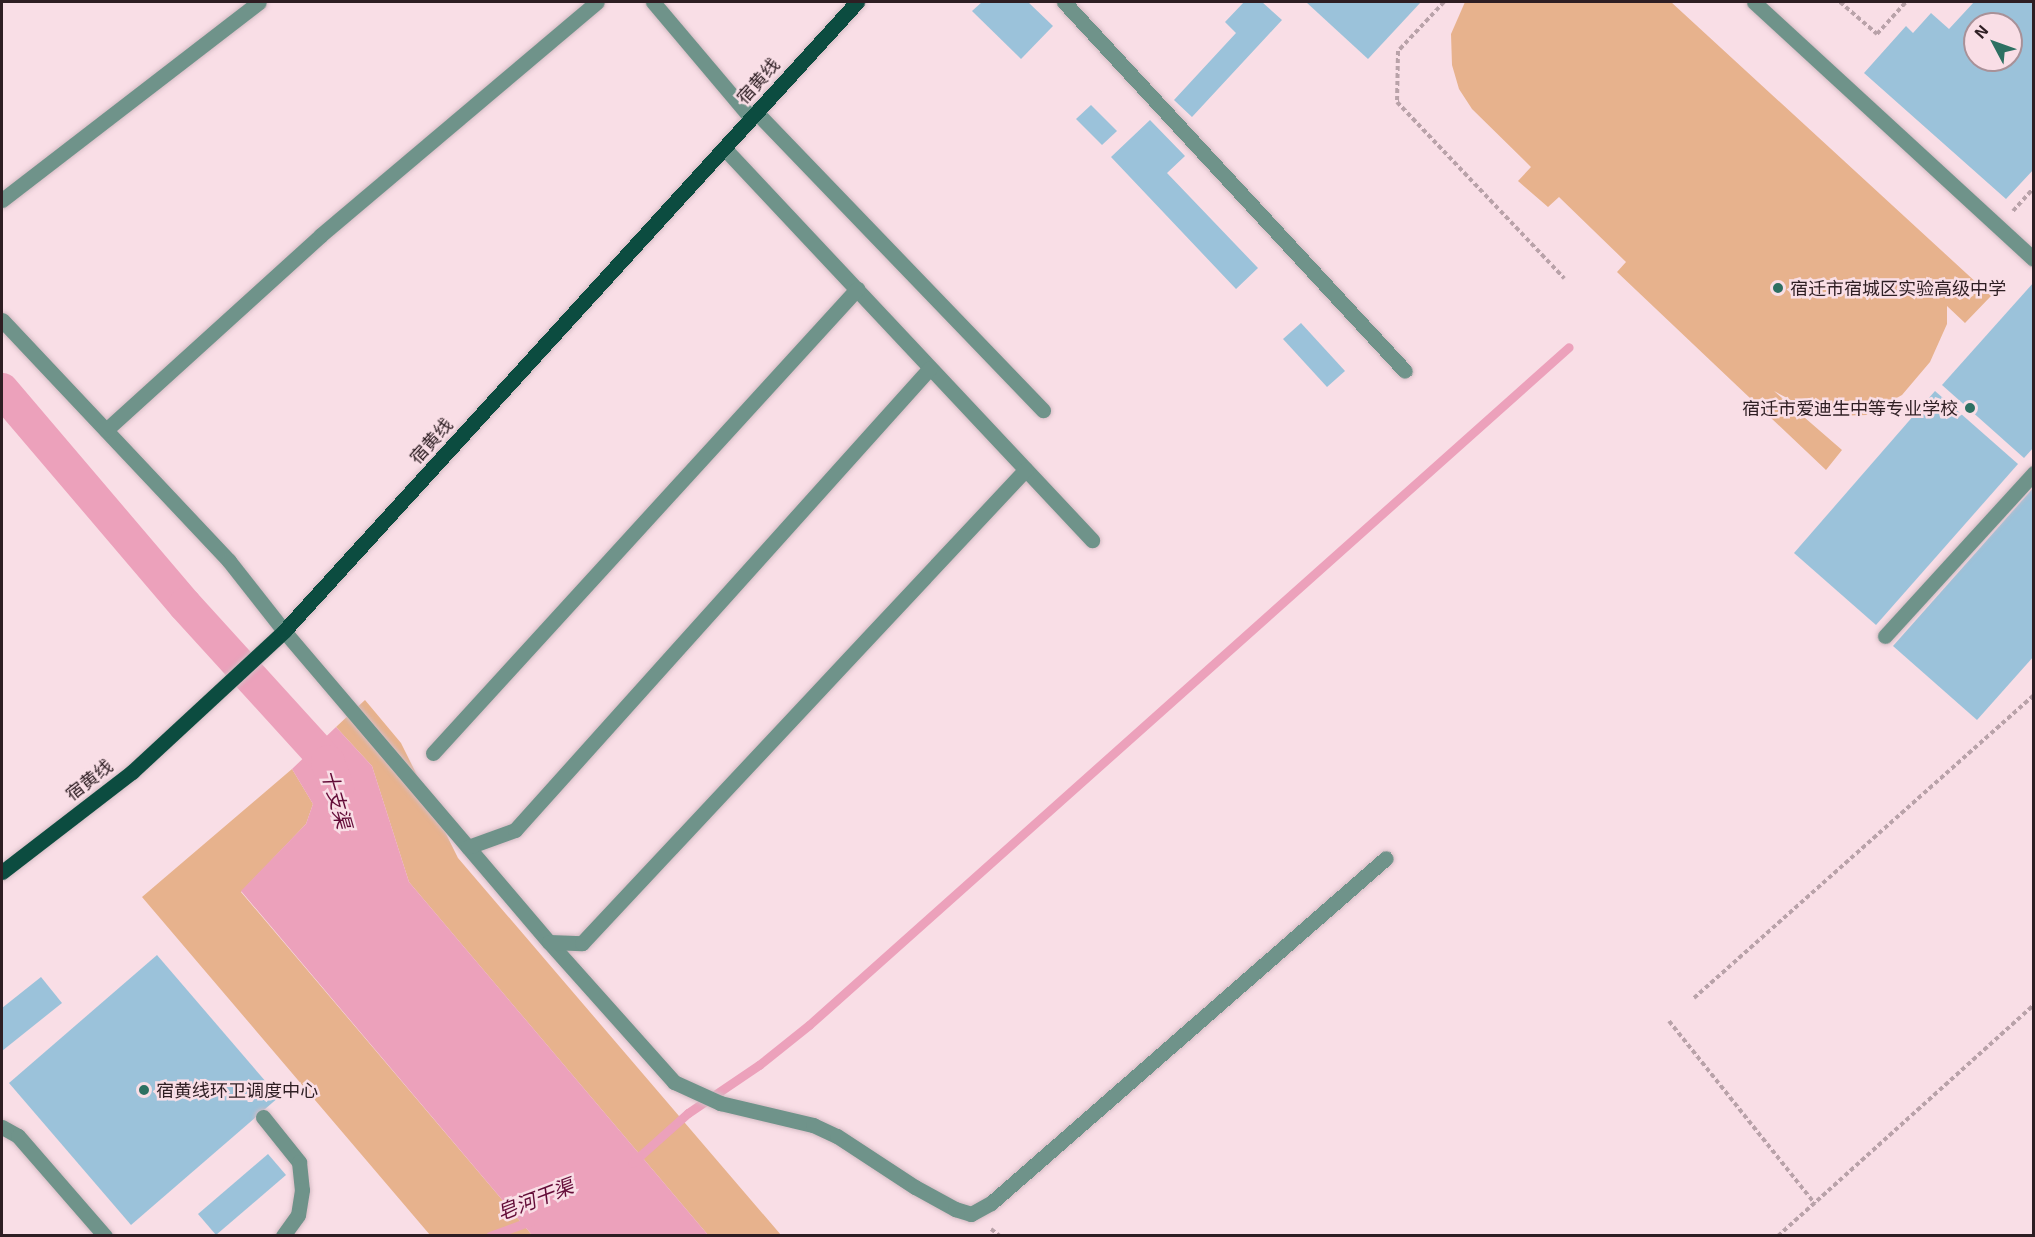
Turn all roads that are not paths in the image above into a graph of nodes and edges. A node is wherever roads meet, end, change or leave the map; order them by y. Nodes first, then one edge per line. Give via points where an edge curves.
1 (259, 2) edge
2 (597, 2) edge
3 (653, 2) edge
4 (857, 2) edge
5 (1064, 2) edge
6 (1754, 2) edge
7 (754, 115) junction
8 (724, 148) junction
9 (2, 200) edge
10 (2033, 259) edge
11 (857, 289) junction
12 (2, 320) edge
13 (930, 368) junction
14 (1406, 371) dead end
15 (1042, 410) dead end
16 (106, 430) junction
17 (1026, 469) junction
18 (2034, 473) edge
19 (1092, 540) dead end
20 (284, 631) junction
21 (1885, 636) dead end
22 (433, 753) dead end
23 (468, 847) junction
24 (1386, 858) dead end
25 (2, 872) edge
26 (549, 942) junction
27 (263, 1117) dead end
28 (2, 1127) edge
29 (105, 1236) edge
30 (283, 1236) edge

1 - 9 street
2 - 16 street via 321,235
3 - 7 street
4 - 7 main road, 宿黄线
5 - 14 street
6 - 10 street
7 - 8 main road, 宿黄线
7 - 15 street
8 - 11 street
8 - 20 main road, 宿黄线
11 - 13 street
11 - 22 street
12 - 16 street
13 - 17 street
13 - 23 street via 515,830
16 - 20 street via 229,561
17 - 19 street
17 - 26 street via 582,943
18 - 21 street
20 - 23 street
20 - 25 main road, 宿黄线 via 132,772
23 - 26 street
24 - 26 street via 991,1203 971,1214 915,1187 856,1147 813,1125 720,1103 674,1082
27 - 30 street via 299,1162 302,1190 298,1215
28 - 29 street via 18,1136

